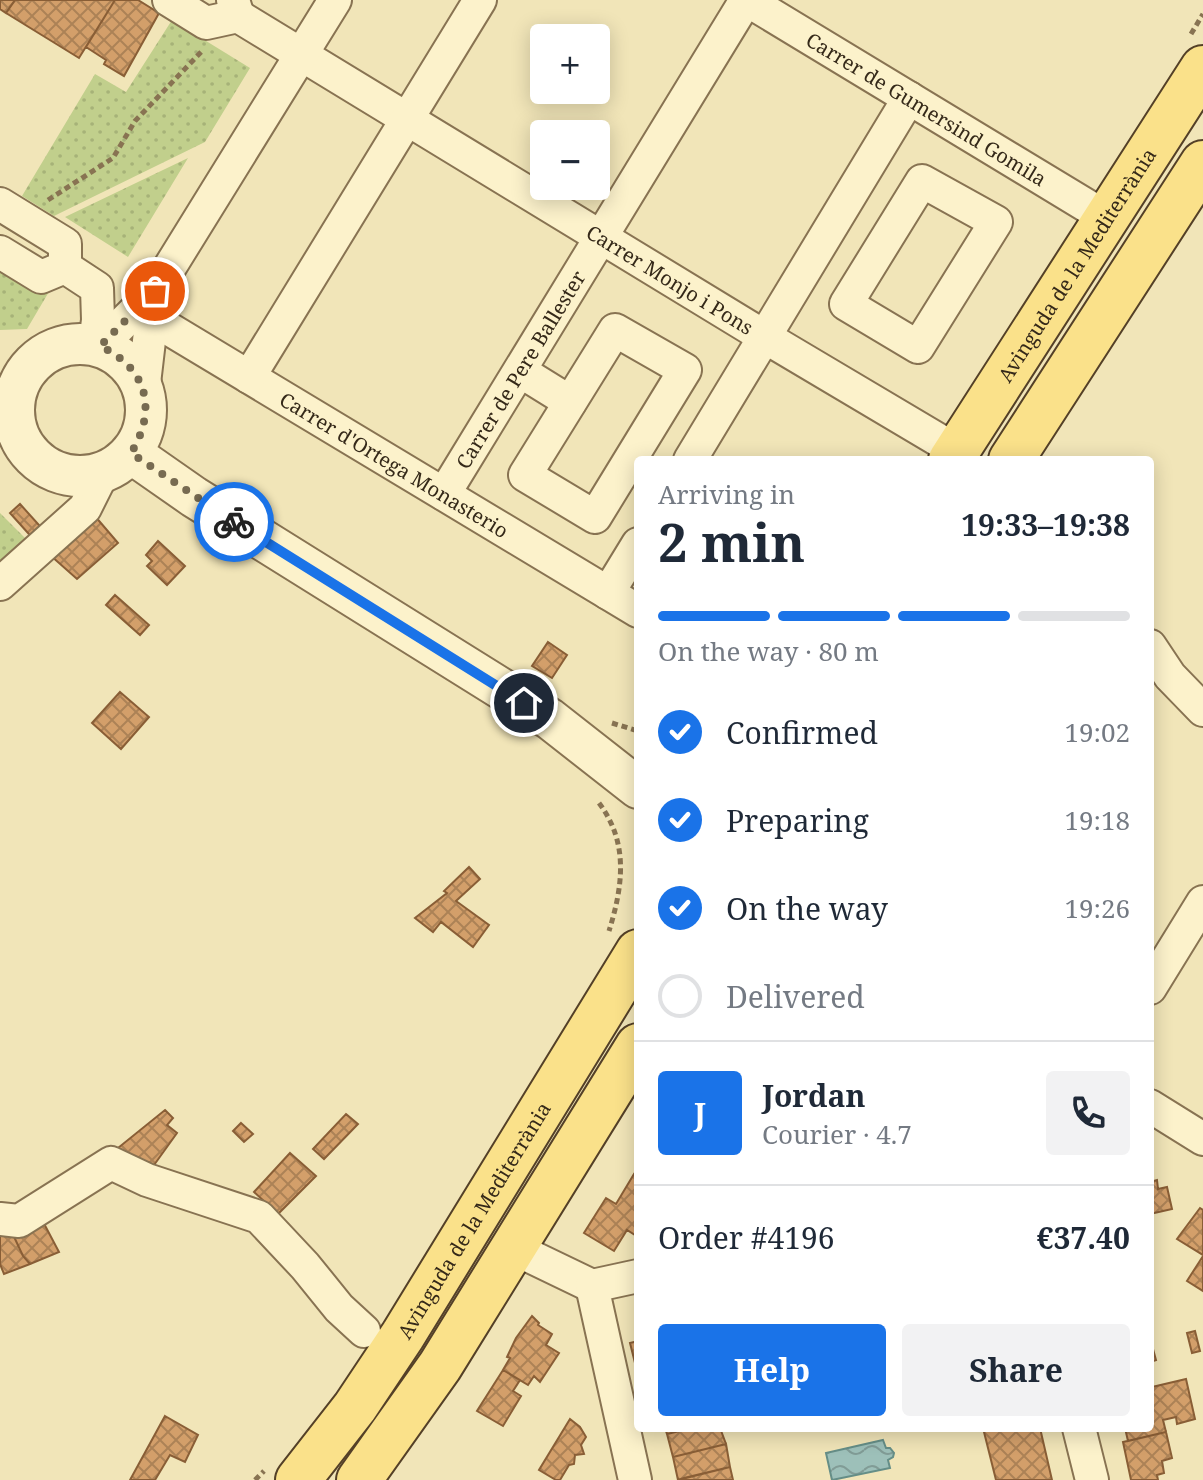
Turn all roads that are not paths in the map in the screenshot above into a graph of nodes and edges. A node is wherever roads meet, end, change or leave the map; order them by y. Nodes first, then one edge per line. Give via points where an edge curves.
1 (169, 0) edge
2 (335, 0) edge
3 (480, 0) edge
4 (746, 0) edge
5 (236, 8) edge
6 (302, 54) junction
7 (1203, 68) edge
8 (909, 98) junction
9 (407, 119) junction
10 (1203, 163) edge
11 (0, 204) edge
12 (839, 217) junction
13 (1107, 218) junction
14 (602, 236) junction
15 (883, 243) junction
16 (0, 252) edge
17 (65, 267) junction
18 (153, 304) junction
19 (765, 337) junction
20 (97, 345) junction
21 (520, 371) junction
22 (10, 373) edge
23 (249, 377) junction
24 (143, 392) junction
25 (570, 402) junction
26 (8, 422) edge
27 (954, 455) edge
28 (692, 456) edge
29 (1014, 456) edge
30 (116, 463) junction
31 (444, 494) junction
32 (634, 551) edge
33 (0, 584) edge
34 (608, 593) junction
35 (634, 609) edge
36 (1154, 652) edge
37 (1203, 710) edge
38 (634, 785) edge
39 (1203, 902) edge
40 (623, 943) edge
41 (1154, 982) edge
42 (634, 1052) edge
43 (1154, 1108) edge
44 (1203, 1139) edge
45 (0, 1219) edge
46 (513, 1248) junction
47 (634, 1277) edge
48 (592, 1286) junction
49 (364, 1331) dead end
50 (407, 1416) junction
51 (1080, 1432) edge
52 (285, 1470) edge
53 (359, 1480) edge
54 (381, 1480) edge
55 (635, 1480) edge
56 (1092, 1480) edge

1 - 5 street via 206,23
2 - 6 street
3 - 9 street
4 - 8 street, Carrer de Gumersind Gomila
4 - 14 street, Carrer de Pere Ballester
5 - 6 street, Carrer Monjo i Pons
6 - 9 street, Carrer Monjo i Pons
6 - 18 street
7 - 13 main road, Avinguda de la Mediterrània
8 - 12 street
8 - 13 street, Carrer de Gumersind Gomila
9 - 14 street, Carrer Monjo i Pons
9 - 23 street
10 - 29 main road
11 - 17 street via 65,244
12 - 15 street
12 - 19 street
13 - 27 main road, Avinguda de la Mediterrània
14 - 19 street, Carrer Monjo i Pons
14 - 21 street, Carrer de Pere Ballester
15 - 15 street via 846,304 918,347 996,222 922,181
16 - 17 street via 41,277
17 - 20 street via 97,288
18 - 20 street
18 - 23 street, Carrer d'Ortega Monasterio
18 - 24 street
19 - 27 street, Carrer Monjo i Pons
19 - 28 street
20 - 22 street via 56,348
20 - 24 street via 131,366
21 - 25 street
21 - 31 street, Carrer de Pere Ballester
22 - 26 street via 15,396
23 - 31 street, Carrer d'Ortega Monasterio
24 - 30 street via 147,404 141,437
25 - 25 street via 525,475 595,517 685,370 615,330
26 - 30 street via 27,451 60,474 80,477
30 - 33 street via 85,508
30 - 38 street via 194,497 550,719
31 - 34 street, Carrer d'Ortega Monasterio
32 - 34 street
34 - 35 street, Carrer d'Ortega Monasterio
36 - 37 street
39 - 41 street
40 - 52 main road, Avinguda de la Mediterrània via 403,1335 355,1407
42 - 46 main road
43 - 44 street
45 - 49 street via 19,1221 111,1163 259,1217
46 - 48 street
46 - 50 main road
47 - 48 street
48 - 55 street
50 - 53 main road
50 - 54 street
51 - 56 street

